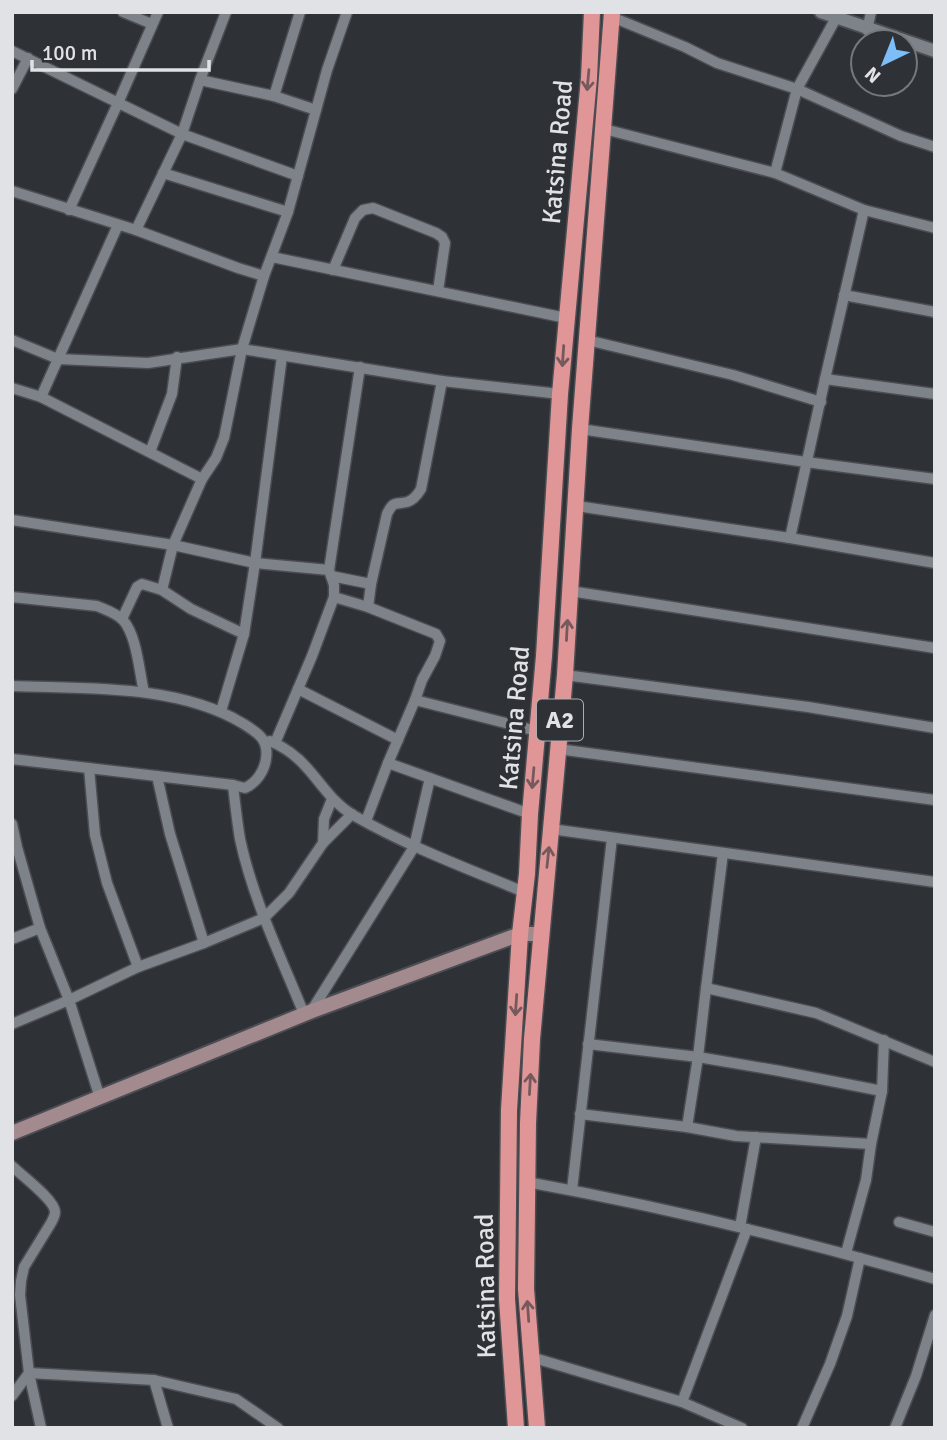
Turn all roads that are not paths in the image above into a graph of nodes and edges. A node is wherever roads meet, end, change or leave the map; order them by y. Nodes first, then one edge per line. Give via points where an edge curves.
1 (123, 12) edge
2 (158, 12) edge
3 (226, 12) edge
4 (300, 12) edge
5 (347, 12) edge
6 (592, 12) edge
7 (821, 12) edge
8 (612, 15) edge
9 (836, 18) junction
10 (152, 24) junction
11 (862, 28) edge
12 (12, 51) edge
13 (29, 58) junction
14 (200, 80) junction
15 (12, 89) edge
16 (797, 89) junction
17 (274, 96) junction
18 (118, 103) junction
19 (316, 110) junction
20 (604, 129) junction
21 (181, 134) junction
22 (935, 147) edge
23 (163, 173) junction
24 (775, 173) junction
25 (298, 176) junction
26 (12, 191) edge
27 (69, 210) junction
28 (864, 210) junction
29 (288, 212) junction
30 (118, 225) junction
31 (935, 228) edge
32 (136, 230) junction
33 (272, 257) junction
34 (332, 270) junction
35 (264, 276) junction
36 (438, 291) junction
37 (844, 295) junction
38 (935, 312) edge
39 (566, 318) junction
40 (12, 340) edge
41 (587, 340) junction
42 (242, 349) junction
43 (282, 356) junction
44 (177, 358) junction
45 (58, 359) junction
46 (360, 367) junction
47 (825, 379) junction
48 (442, 381) junction
49 (12, 388) edge
50 (560, 394) junction
51 (935, 394) edge
52 (41, 397) junction
53 (821, 402) junction
54 (580, 429) junction
55 (150, 452) junction
56 (806, 462) junction
57 (202, 479) junction
58 (935, 479) edge
59 (576, 506) junction
60 (12, 520) edge
61 (790, 538) junction
62 (173, 545) junction
63 (935, 563) edge
64 (256, 564) junction
65 (330, 573) junction
66 (371, 584) junction
67 (162, 590) junction
68 (570, 591) junction
69 (12, 597) edge
70 (334, 597) junction
71 (368, 607) junction
72 (122, 619) junction
73 (244, 634) junction
74 (935, 648) edge
75 (565, 675) junction
76 (12, 686) edge
77 (298, 690) junction
78 (144, 692) junction
79 (415, 700) junction
80 (220, 711) junction
81 (935, 727) edge
82 (537, 731) junction
83 (262, 737) junction
84 (398, 740) junction
85 (275, 743) junction
86 (558, 749) junction
87 (12, 759) edge
88 (388, 763) junction
89 (89, 768) junction
90 (157, 776) junction
91 (430, 778) junction
92 (233, 785) junction
93 (332, 799) junction
94 (935, 800) edge
95 (352, 814) junction
96 (530, 814) junction
97 (366, 821) junction
98 (12, 824) edge
99 (551, 829) junction
100 (612, 838) junction
101 (323, 843) junction
102 (414, 847) junction
103 (15, 848) edge
104 (723, 853) junction
105 (935, 882) edge
106 (524, 892) junction
107 (264, 918) junction
108 (40, 928) junction
109 (520, 934) junction
110 (541, 934) junction
111 (12, 939) edge
112 (204, 943) junction
113 (138, 967) junction
114 (706, 988) junction
115 (69, 1000) junction
116 (308, 1012) junction
117 (12, 1024) edge
118 (884, 1040) junction
119 (588, 1044) junction
120 (698, 1057) junction
121 (935, 1062) edge
122 (882, 1091) junction
123 (100, 1098) junction
124 (580, 1114) junction
125 (687, 1127) junction
126 (12, 1133) edge
127 (756, 1137) junction
128 (871, 1144) junction
129 (12, 1166) edge
130 (527, 1182) junction
131 (572, 1190) junction
132 (899, 1222) dead end
133 (743, 1228) junction
134 (935, 1232) edge
135 (846, 1253) junction
136 (860, 1258) junction
137 (935, 1279) edge
138 (934, 1320) edge
139 (530, 1357) junction
140 (29, 1373) junction
141 (154, 1380) junction
142 (12, 1396) edge
143 (682, 1402) junction
144 (41, 1428) edge
145 (168, 1428) edge
146 (278, 1428) edge
147 (516, 1428) edge
148 (537, 1428) edge
149 (742, 1428) edge
150 (802, 1428) edge
151 (895, 1428) edge

1 - 10 street
2 - 10 street
3 - 14 street
4 - 17 street
5 - 19 street
6 -> 39 highway, Katsina Road / A2
7 - 9 street
8 - 16 street via 717,63
8 - 20 highway, A2
9 - 11 street
9 - 16 street
10 - 18 street
12 - 13 street
13 - 15 street
13 - 18 street
14 - 17 street
14 - 21 street
16 - 22 street
16 - 24 street
17 - 19 street
18 - 21 street
18 - 27 street
19 - 25 street
20 - 24 street
20 - 41 highway, A2
21 - 23 street
21 - 25 street
23 - 29 street
23 - 32 street
24 - 28 street
25 - 29 street
26 - 27 street
27 - 30 street
28 - 31 street
28 - 37 street
29 - 33 street
30 - 32 street
30 - 45 street
32 - 35 street
33 - 34 street
33 - 35 street
34 - 36 street
34 - 36 street via 355,218 373,208 442,237
35 - 42 street
36 - 39 street
37 - 38 street
37 - 47 street
39 -> 50 highway, Katsina Road / A2
40 - 45 street
41 - 53 street via 733,375
41 - 54 highway, A2
42 - 43 street
42 - 44 street
42 - 57 street via 223,438
43 - 46 street
43 - 64 street
44 - 45 street via 148,363
44 - 55 street via 172,394
45 - 52 street
46 - 48 street
46 - 65 street
47 - 51 street
47 - 53 street
48 - 50 street
48 - 66 street via 421,489 408,501 391,505
49 - 52 street
50 - 82 highway, Katsina Road / A2
52 - 55 street
53 - 56 street
54 - 56 street
54 - 59 highway, A2
55 - 57 street
56 - 58 street
56 - 61 street
57 - 62 street
59 - 61 street
59 - 68 highway, A2
60 - 62 street
61 - 63 street
62 - 64 street
62 - 67 street
64 - 65 street
64 - 73 street
65 - 66 street
65 - 70 street
66 - 71 street
67 - 72 street via 142,584 137,587
67 - 73 street
68 - 74 street
75 -> 68 highway, A2
69 - 72 street via 97,606
70 - 71 street
70 - 77 street
71 - 79 street via 436,634 440,641
72 - 78 street via 133,640
73 - 80 street
75 - 81 street
75 - 86 highway, A2
76 - 78 street
77 - 84 street
77 - 85 street
78 - 80 street
79 - 82 street
79 - 84 street
80 - 83 street
82 -> 96 highway, Katsina Road / A2
83 - 85 street
83 - 92 street via 267,746 259,778 245,789
84 - 88 street
85 - 93 street via 307,768
86 - 94 street
86 - 99 highway, A2
87 - 89 street
88 - 91 street
88 - 97 street
89 - 90 street
89 - 113 street via 94,835
90 - 92 street
90 - 112 street
91 - 96 street
91 - 102 street
92 - 107 street via 240,838
93 - 95 street
93 - 101 street via 324,819
95 - 97 street
95 - 101 street
96 - 106 highway, Katsina Road / A2
97 - 102 street
98 - 103 street
99 - 100 street
110 -> 99 highway, A2
100 - 104 street
100 - 119 street
101 - 107 street via 289,894
102 - 106 street
102 - 116 street
103 - 108 street
104 - 105 street
104 - 114 street
106 - 109 highway, Katsina Road / A2
107 - 112 street
107 - 116 street
108 - 111 street
108 - 115 street
109 - 110 main road
109 - 116 main road
109 -> 147 highway, Katsina Road / A2 via 509,1110 507,1299
130 -> 110 highway, A2
112 - 113 street
113 - 115 street
114 - 118 street via 816,1013
114 - 120 street
115 - 117 street
115 - 123 street
116 - 123 main road
118 - 121 street
118 - 122 street
119 - 120 street
119 - 124 street
120 - 122 street
120 - 125 street
122 - 128 street
123 - 126 main road
124 - 125 street
124 - 131 street
125 - 127 street
127 - 128 street
127 - 133 street
128 - 135 street
129 - 140 street via 55,1210 24,1266 21,1281
130 - 131 street
139 -> 130 highway, A2
131 - 133 street
132 - 134 street
133 - 135 street
133 - 143 street
135 - 136 street
136 - 137 street
136 - 150 street via 848,1316
138 - 151 street
139 - 143 street
139 - 148 highway, A2
140 - 141 street
140 - 142 street
140 - 144 street
141 - 145 street
141 - 146 street via 236,1399
143 - 149 street

